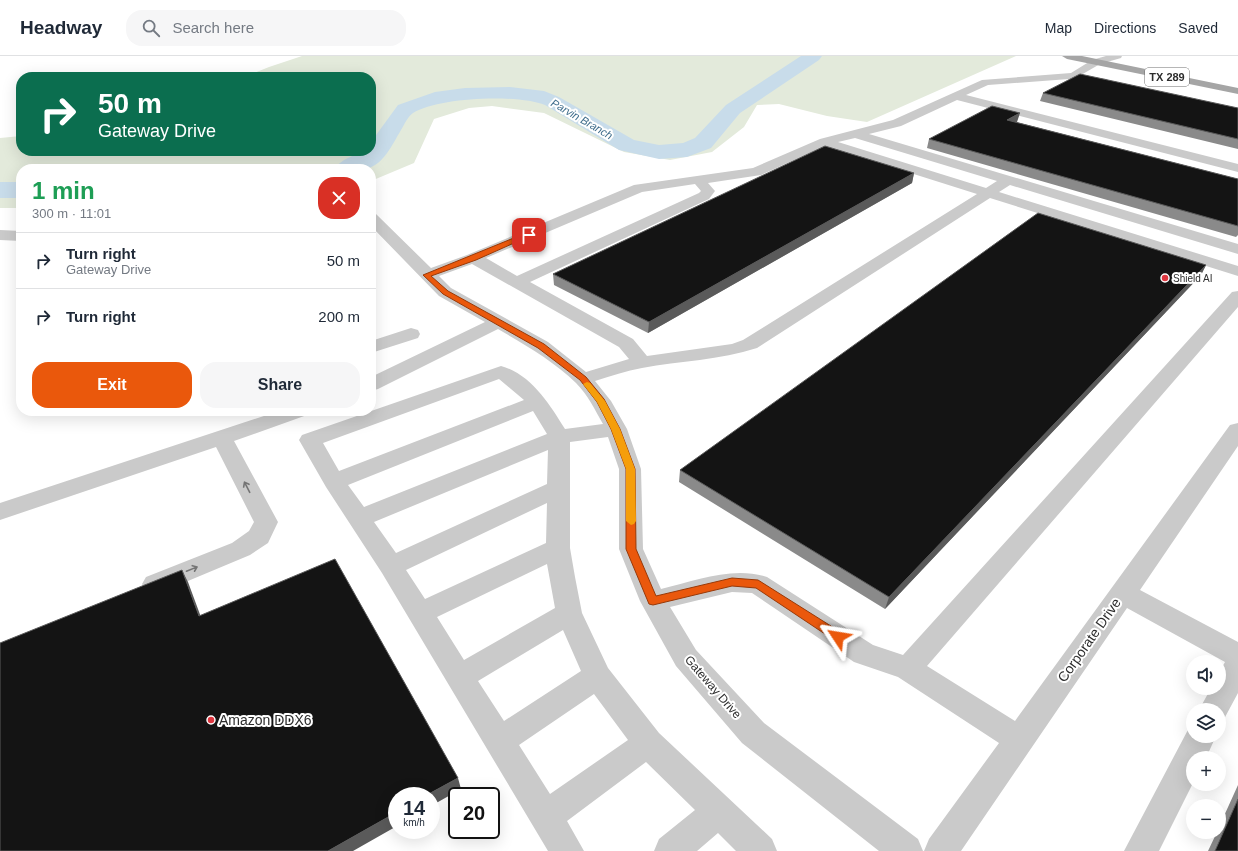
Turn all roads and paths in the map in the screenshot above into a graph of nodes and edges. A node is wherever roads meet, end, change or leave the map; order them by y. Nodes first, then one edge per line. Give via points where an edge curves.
1 (1067, 56) edge
2 (1115, 57) edge
3 (1098, 58) edge
4 (1069, 76) junction
5 (1112, 83) edge
6 (1238, 83) edge
7 (1238, 91) edge
8 (955, 96) junction
9 (855, 134) junction
10 (824, 142) junction
11 (1238, 168) edge
12 (698, 179) junction
13 (1007, 181) junction
14 (988, 192) junction
15 (376, 222) edge
16 (0, 235) edge
17 (16, 236) edge
18 (1238, 249) edge
19 (473, 258) junction
20 (1238, 271) edge
21 (427, 275) junction
22 (517, 282) junction
23 (1238, 296) edge
24 (498, 322) junction
25 (412, 334) dead end
26 (376, 345) edge
27 (642, 362) junction
28 (583, 379) junction
29 (376, 383) edge
30 (538, 402) junction
31 (282, 416) edge
32 (616, 429) junction
33 (1238, 430) edge
34 (559, 437) junction
35 (222, 438) junction
36 (334, 482) junction
37 (558, 488) junction
38 (0, 512) edge
39 (360, 518) junction
40 (558, 548) junction
41 (391, 566) junction
42 (1123, 592) junction
43 (131, 593) edge
44 (653, 601) junction
45 (419, 613) junction
46 (569, 613) junction
47 (1238, 655) edge
48 (1238, 665) edge
49 (908, 668) junction
50 (597, 676) junction
51 (459, 677) junction
52 (1218, 703) edge
53 (1019, 740) junction
54 (499, 741) junction
55 (648, 743) junction
56 (1197, 743) edge
57 (718, 811) junction
58 (547, 816) junction
59 (568, 851) edge
60 (671, 851) edge
61 (760, 851) edge
62 (906, 851) edge
63 (941, 851) edge
64 (1141, 851) edge

1 - 3 main road, TX 289
2 - 3 street
2 - 6 main road, TX 289
3 - 4 street
3 - 7 main road, TX 289
4 - 5 street
4 - 8 street via 986,82
8 - 9 street via 898,123
8 - 11 street
9 - 10 street
9 - 13 street
10 - 12 street via 756,172
10 - 14 street
12 - 19 street via 639,188
12 - 22 street via 708,191 704,196
13 - 14 street
13 - 18 street
14 - 20 street
14 - 27 street via 750,344 735,349
15 - 21 street, Gateway Drive
16 - 17 street
19 - 21 street
19 - 22 street
21 - 24 street, Gateway Drive via 445,292
22 - 27 street via 626,343
23 - 49 street
24 - 28 street, Gateway Drive via 541,346
24 - 29 street
25 - 26 street
27 - 28 street
28 - 32 street, Gateway Drive via 601,401
30 - 34 street
30 - 36 street
30 - 36 street via 501,372 310,440
31 - 35 street
32 - 34 street
32 - 44 street, Gateway Drive via 630,469 631,549
33 - 42 street, Corporate Drive
34 - 37 street
34 - 39 street
35 - 38 street
43 -> 35 street via 241,549 259,537 266,522
36 - 39 street
37 - 40 street
37 - 41 street
39 - 41 street
40 - 45 street
40 - 46 street
41 - 45 street
42 - 47 street
42 - 53 street, Corporate Drive
44 - 49 street via 732,582 758,584 864,654
44 - 62 street, Gateway Drive via 686,658 753,733
45 - 51 street
46 - 50 street
46 - 51 street
48 - 52 street
49 - 53 street
50 - 54 street
50 - 55 street
51 - 54 street
53 - 63 street, Corporate Drive
54 - 58 street
55 - 57 street
55 - 58 street
56 - 64 street
57 - 60 street
57 - 61 street
58 - 59 street

